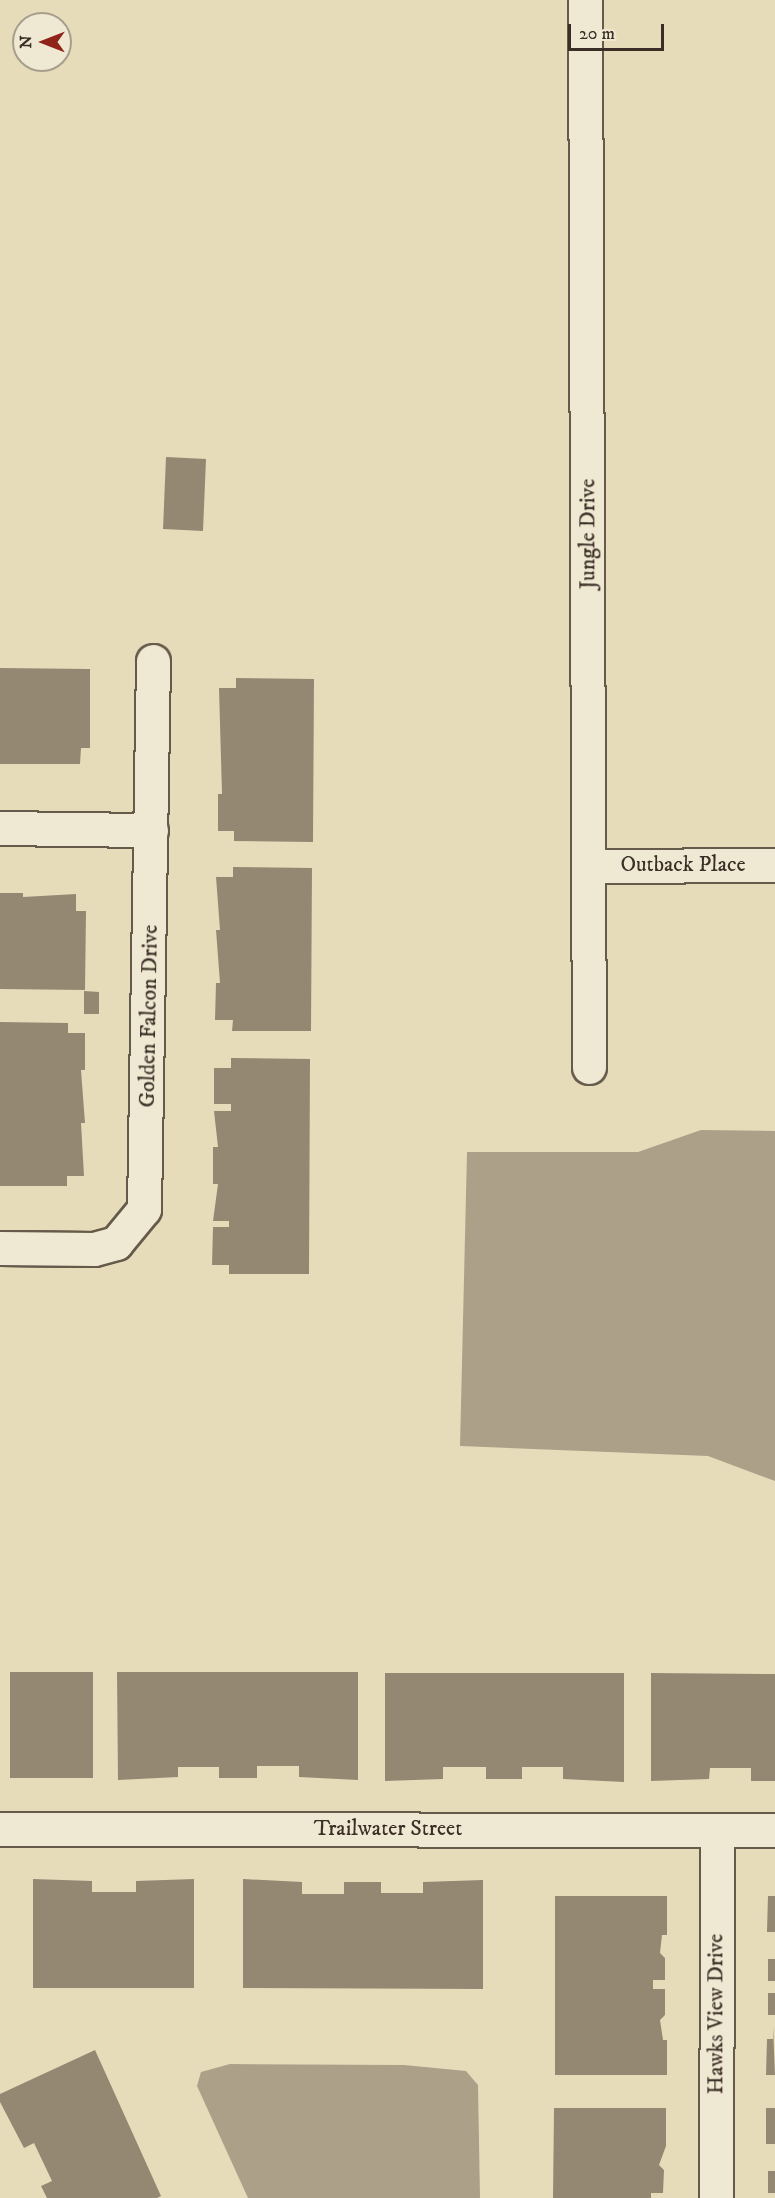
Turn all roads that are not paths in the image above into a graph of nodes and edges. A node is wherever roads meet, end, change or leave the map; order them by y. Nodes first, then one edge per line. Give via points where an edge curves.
1 (585, 0) edge
2 (153, 661) dead end
3 (0, 828) edge
4 (151, 830) junction
5 (775, 865) edge
6 (590, 866) junction
7 (588, 1067) dead end
8 (0, 1248) edge
9 (0, 1829) edge
10 (717, 1830) junction
11 (775, 1830) edge
12 (716, 2198) edge

1 - 6 street, Jungle Drive
2 - 4 street, Golden Falcon Drive
3 - 4 street
4 - 8 street, Golden Falcon Drive via 144,1209 116,1243 94,1249
5 - 6 street, Outback Place
6 - 7 street, Jungle Drive
9 - 10 street, Trailwater Street
10 - 11 street, Trailwater Street
10 - 12 street, Hawks View Drive

